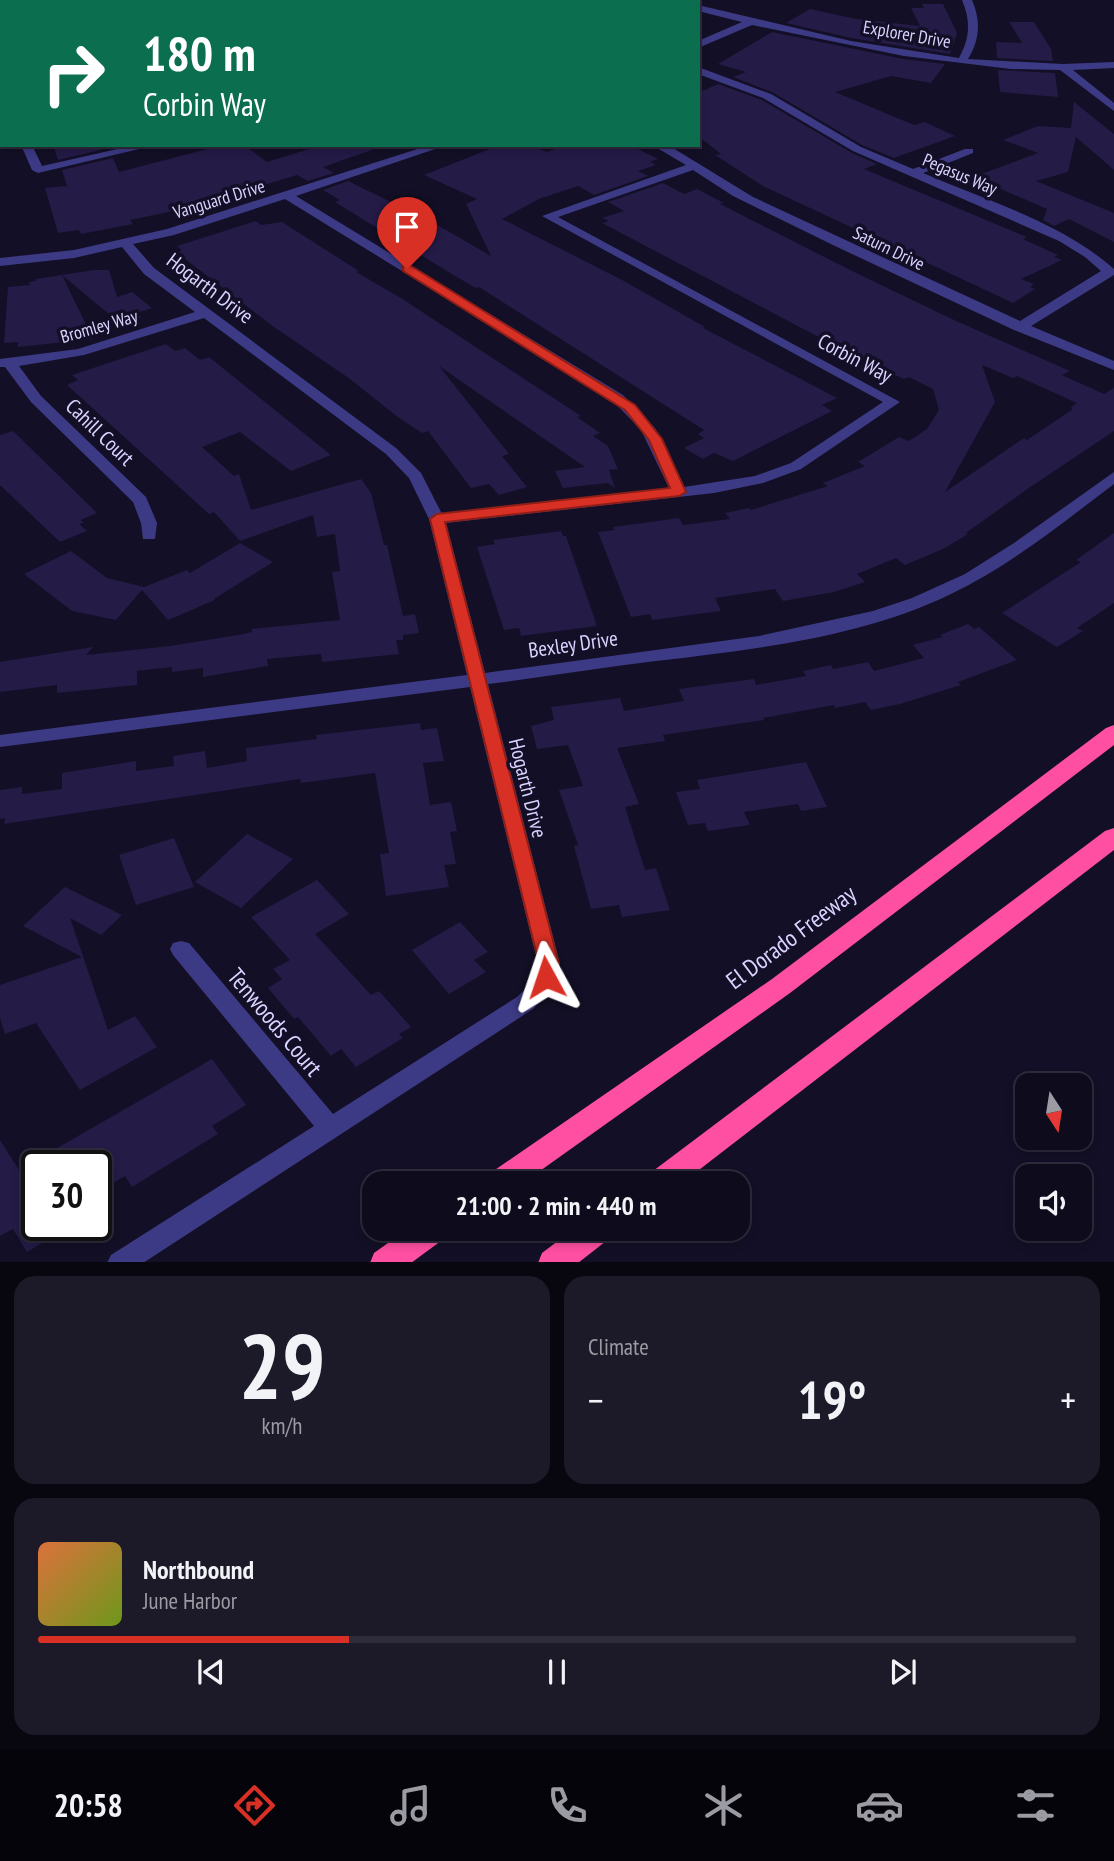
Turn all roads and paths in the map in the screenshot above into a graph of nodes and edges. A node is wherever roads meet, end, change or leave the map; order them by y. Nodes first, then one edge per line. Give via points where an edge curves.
1 (967, 0) edge
2 (700, 8) edge
3 (752, 21) junction
4 (700, 44) edge
5 (962, 61) junction
6 (1114, 65) edge
7 (1065, 68) junction
8 (700, 71) edge
9 (1114, 108) edge
10 (27, 147) edge
11 (142, 147) edge
12 (662, 147) edge
13 (423, 148) edge
14 (969, 151) dead end
15 (694, 166) junction
16 (913, 173) junction
17 (288, 196) junction
18 (126, 243) junction
19 (0, 262) edge
20 (205, 313) junction
21 (1019, 327) junction
22 (5, 363) edge
23 (1114, 366) edge
24 (1114, 477) edge
25 (679, 492) junction
26 (437, 519) junction
27 (149, 536) dead end
28 (478, 681) junction
29 (1114, 733) edge
30 (0, 741) edge
31 (1114, 837) edge
32 (181, 949) dead end
33 (330, 1128) junction
34 (516, 1171) edge
35 (675, 1171) edge
36 (415, 1241) edge
37 (581, 1241) edge
38 (120, 1262) edge
39 (385, 1262) edge
40 (553, 1262) edge

1 - 5 street via 974,30
2 - 3 street, Explorer Drive
3 - 4 street
3 - 5 street, Explorer Drive
5 - 7 street, Explorer Drive
6 - 7 street, Explorer Drive
7 - 9 street
8 - 16 street, Pegasus Way via 767,96 836,138
10 - 11 street via 38,170
12 - 15 street, Saturn Drive
13 - 17 street, Vanguard Drive
14 - 16 street
15 - 21 street, Saturn Drive via 732,192
15 - 25 street, Corbin Way via 548,216 893,402 812,457 778,473 737,485
16 - 21 street, Pegasus Way via 1063,238 1109,272
17 - 18 street, Vanguard Drive
17 - 25 street via 618,398 648,428
18 - 19 street, Vanguard Drive
18 - 20 street, Hogarth Drive via 149,271
20 - 22 street, Bromley Way via 93,350
20 - 26 street, Hogarth Drive via 391,451 421,483
21 - 23 street, Saturn Drive
22 - 27 street, Cahill Court via 140,499
24 - 28 street, Bexley Drive via 997,563 918,602 870,618 791,636
25 - 26 street, Corbin Way
26 - 28 street, Hogarth Drive
28 - 30 street, Bexley Drive
28 - 33 street, Hogarth Drive via 549,964 546,977 525,1003
29 - 34 highway, El Dorado Freeway via 781,986
31 - 35 highway
32 - 33 street, Tenwoods Court
33 - 38 street, Hogarth Drive
36 - 39 highway
37 - 40 highway

